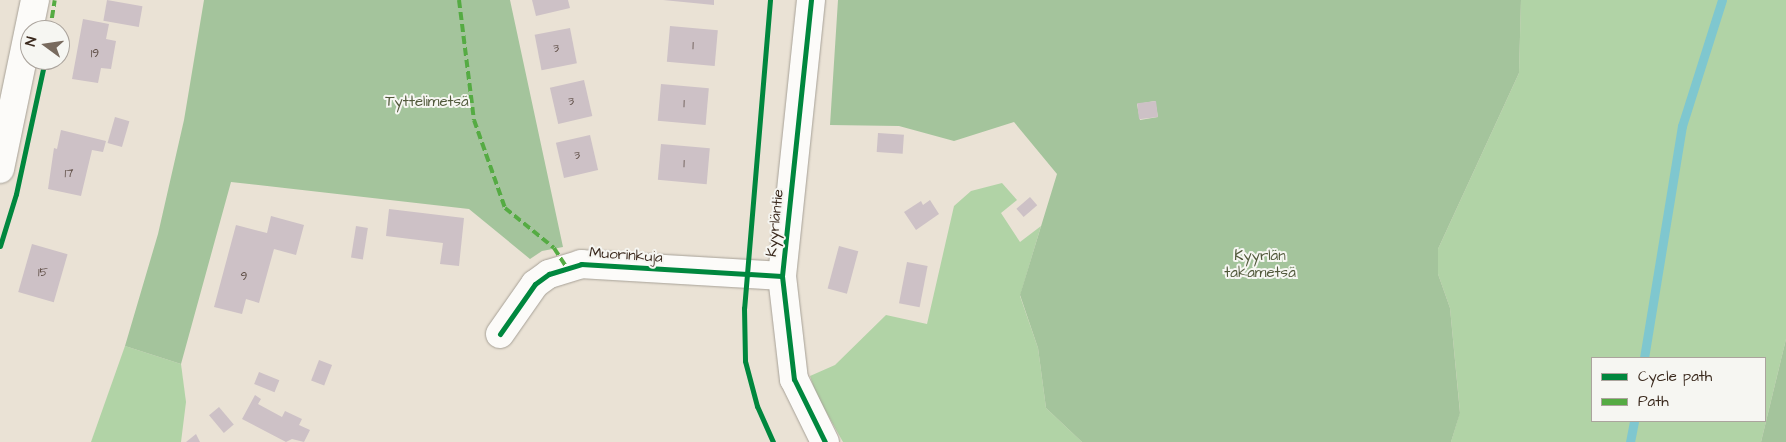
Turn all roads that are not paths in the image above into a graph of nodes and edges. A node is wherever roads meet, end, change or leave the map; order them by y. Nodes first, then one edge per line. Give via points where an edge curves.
1 (35, 0) edge
2 (811, 0) edge
3 (0, 170) edge
4 (782, 276) junction
5 (500, 334) dead end
6 (825, 442) edge

1 - 3 street
2 - 4 street, Kyyrläntie
4 - 5 street, Muorinkuja via 581,264 549,274 535,284
4 - 6 street, Kyyrläntie via 794,379

